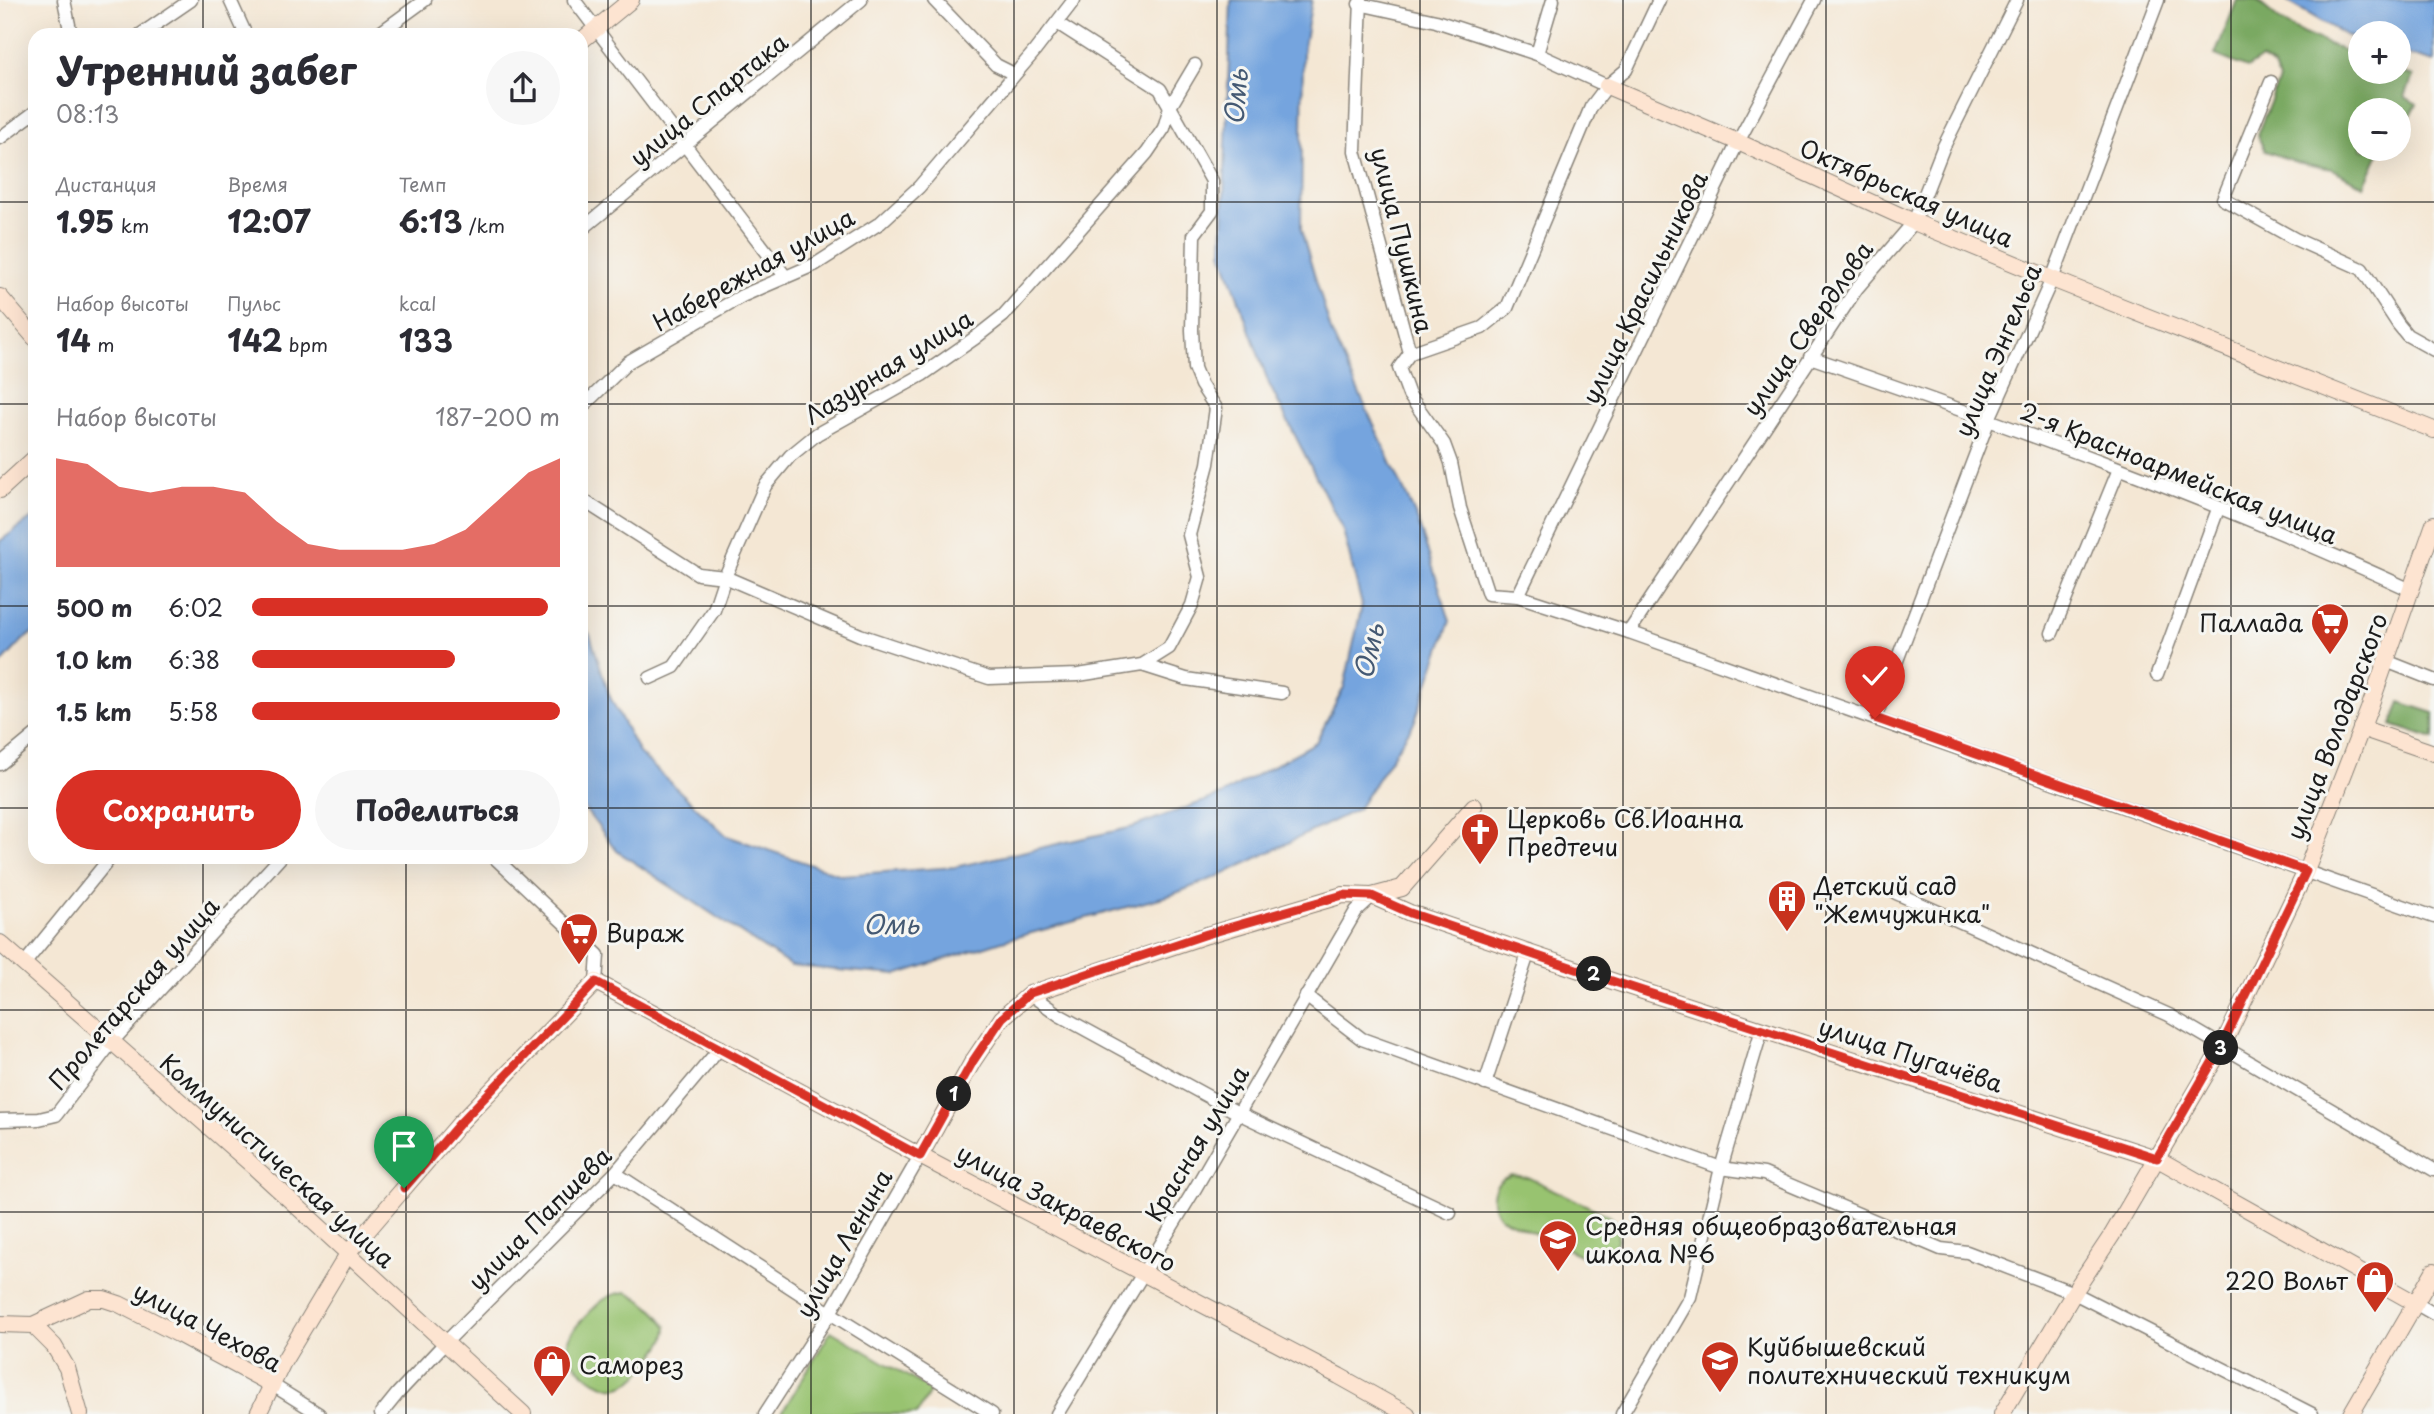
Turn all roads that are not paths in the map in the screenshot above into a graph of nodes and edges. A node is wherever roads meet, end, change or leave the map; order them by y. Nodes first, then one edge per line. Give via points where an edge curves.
1 (64, 0) edge
2 (191, 0) edge
3 (230, 0) edge
4 (425, 0) edge
5 (574, 0) edge
6 (631, 0) edge
7 (861, 0) edge
8 (934, 0) edge
9 (1074, 0) edge
10 (1553, 0) edge
11 (1659, 0) edge
12 (1814, 0) edge
13 (2017, 0) edge
14 (2158, 0) edge
15 (1360, 2) edge
16 (1057, 23) junction
17 (70, 28) edge
18 (150, 28) edge
19 (243, 28) edge
20 (387, 28) edge
21 (597, 28) junction
22 (588, 35) edge
23 (1536, 54) junction
24 (1195, 65) dead end
25 (1014, 74) junction
26 (2271, 82) dead end
27 (1607, 86) junction
28 (1170, 107) junction
29 (28, 117) edge
30 (0, 138) edge
31 (1738, 142) junction
32 (685, 145) junction
33 (1914, 222) junction
34 (588, 224) edge
35 (785, 276) junction
36 (2052, 279) junction
37 (0, 297) edge
38 (28, 330) edge
39 (2434, 350) edge
40 (1410, 353) junction
41 (1810, 357) junction
42 (588, 401) edge
43 (1989, 419) junction
44 (2434, 430) edge
45 (28, 464) edge
46 (2119, 469) junction
47 (0, 490) edge
48 (588, 503) edge
49 (2218, 509) junction
50 (2434, 524) edge
51 (725, 577) junction
52 (2411, 590) junction
53 (1518, 596) junction
54 (1629, 632) junction
55 (2052, 634) dead end
56 (2386, 661) junction
57 (1142, 665) junction
58 (2157, 675) dead end
59 (650, 678) dead end
60 (2434, 680) edge
61 (1282, 693) dead end
62 (1875, 718) junction
63 (2361, 728) junction
64 (28, 741) edge
65 (2434, 753) edge
66 (0, 764) edge
67 (1474, 806) dead end
68 (105, 864) edge
69 (275, 864) edge
70 (501, 864) edge
71 (2306, 871) junction
72 (1896, 893) dead end
73 (1372, 896) junction
74 (2434, 917) edge
75 (0, 943) edge
76 (1529, 951) junction
77 (24, 964) junction
78 (596, 982) junction
79 (1030, 993) junction
80 (1306, 996) junction
81 (1762, 1029) junction
82 (112, 1042) junction
83 (721, 1047) junction
84 (2221, 1047) junction
85 (1485, 1084) junction
86 (1238, 1113) junction
87 (0, 1120) edge
88 (920, 1156) junction
89 (2157, 1158) junction
90 (1721, 1168) junction
91 (2434, 1170) edge
92 (615, 1173) junction
93 (1450, 1213) dead end
94 (349, 1252) junction
95 (2434, 1271) edge
96 (1143, 1272) junction
97 (2074, 1293) junction
98 (2415, 1303) junction
99 (830, 1313) junction
100 (2434, 1314) edge
101 (0, 1324) edge
102 (29, 1324) junction
103 (446, 1342) junction
104 (271, 1384) junction
105 (80, 1414) edge
106 (258, 1414) edge
107 (319, 1414) edge
108 (381, 1414) edge
109 (523, 1414) edge
110 (765, 1414) edge
111 (992, 1414) edge
112 (1057, 1414) edge
113 (1407, 1414) edge
114 (1622, 1414) edge
115 (2002, 1414) edge
116 (2312, 1414) edge
117 (2351, 1414) edge

1 - 17 street
2 - 18 street
3 - 19 street
4 - 20 street
5 - 21 street
6 - 21 street
7 - 32 street, улица Спартака
8 - 25 street via 996,65
9 - 16 street, Набережная улица
10 - 23 street
11 - 27 street via 1626,70
12 - 31 street, улица Красильникова
13 - 33 street, улица Свердлова via 1943,148
14 - 36 street, улица Энгельса
15 - 23 street, Октябрьская улица
15 - 40 street, улица Пушкина via 1355,150
16 - 25 street, Набережная улица
16 - 28 street via 1160,89
21 - 22 street
21 - 32 street
23 - 27 street, Октябрьская улица
24 - 28 street, Лазурная улица
25 - 35 street, Набережная улица via 919,187 880,223 816,264
26 - 39 street via 2223,199 2362,269 2407,335
27 - 31 street, Октябрьская улица
27 - 40 street via 1591,107 1507,308 1482,328
28 - 51 street, Лазурная улица via 1164,128 1147,153 1003,316 922,375 817,434 790,456 765,486
28 - 57 street via 1212,181 1212,211 1194,235 1193,355 1201,386 1216,408 1208,464 1189,535 1200,577 1192,606 1169,648
29 - 30 street
31 - 33 street, Октябрьская улица
31 - 53 street, улица Красильникова
32 - 34 street, улица Спартака
32 - 35 street
33 - 36 street, Октябрьская улица
33 - 41 street, улица Свердлова via 1857,288
35 - 42 street, Набережная улица via 628,362
36 - 43 street, улица Энгельса
36 - 44 street, Октябрьская улица
37 - 38 street
40 - 53 street, улица Пушкина via 1399,369 1402,379 1444,444 1488,594
41 - 43 street, 2-я Красноармейская улица
41 - 54 street, улица Свердлова
43 - 46 street, 2-я Красноармейская улица
43 - 62 street, улица Энгельса
45 - 47 street
46 - 49 street, 2-я Красноармейская улица
46 - 55 street
48 - 51 street via 698,574
49 - 52 street, 2-я Красноармейская улица
49 - 58 street
50 - 52 street, улица Володарского
51 - 57 street via 860,635 989,678 1078,675
51 - 59 street, Лазурная улица via 715,610 674,667
52 - 56 street, улица Володарского
53 - 54 street
54 - 62 street
56 - 60 street
56 - 63 street, улица Володарского
57 - 61 street via 1186,680
62 - 71 street
63 - 65 street
63 - 71 street, улица Володарского
64 - 66 street
67 - 73 street via 1402,888
68 - 77 street
69 - 82 street, Пролетарская улица
70 - 78 street via 598,955
71 - 74 street
71 - 84 street, улица Володарского
72 - 84 street via 2169,1015
73 - 76 street, улица Пугачёва
73 - 79 street via 1343,895
73 - 80 street, Красная улица via 1356,911
75 - 77 street, Коммунистическая улица
76 - 81 street, улица Пугачёва
76 - 85 street
77 - 82 street, Коммунистическая улица
78 - 83 street, улица Закраевского
78 - 94 street via 460,1123
79 - 86 street via 1059,1015
79 - 88 street, улица Ленина via 1002,1018
80 - 85 street via 1362,1039
80 - 86 street, Красная улица
81 - 89 street, улица Пугачёва
81 - 90 street
82 - 87 street, Пролетарская улица via 56,1115
82 - 94 street, Коммунистическая улица
83 - 88 street, улица Закраевского
83 - 92 street, улица Папшева
84 - 89 street, улица Володарского
84 - 91 street
85 - 90 street
86 - 93 street
86 - 96 street, Красная улица
88 - 96 street, улица Закраевского
88 - 99 street, улица Ленина
89 - 97 street, улица Володарского
89 - 98 street, улица Пугачёва
90 - 97 street via 1764,1174 1941,1249 1966,1252
90 - 114 street via 1690,1297
92 - 99 street
92 - 103 street, улица Папшева
94 - 103 street, Коммунистическая улица
94 - 104 street
95 - 98 street
96 - 112 street, Красная улица
96 - 113 street, улица Закраевского
97 - 115 street, улица Володарского
97 - 116 street
98 - 100 street
98 - 117 street
99 - 110 street, улица Ленина
99 - 111 street
101 - 102 street
102 - 104 street, улица Чехова via 89,1299 104,1299
102 - 105 street via 54,1346 67,1368
103 - 108 street, улица Папшева
103 - 109 street, Коммунистическая улица
104 - 106 street
104 - 107 street, улица Чехова

